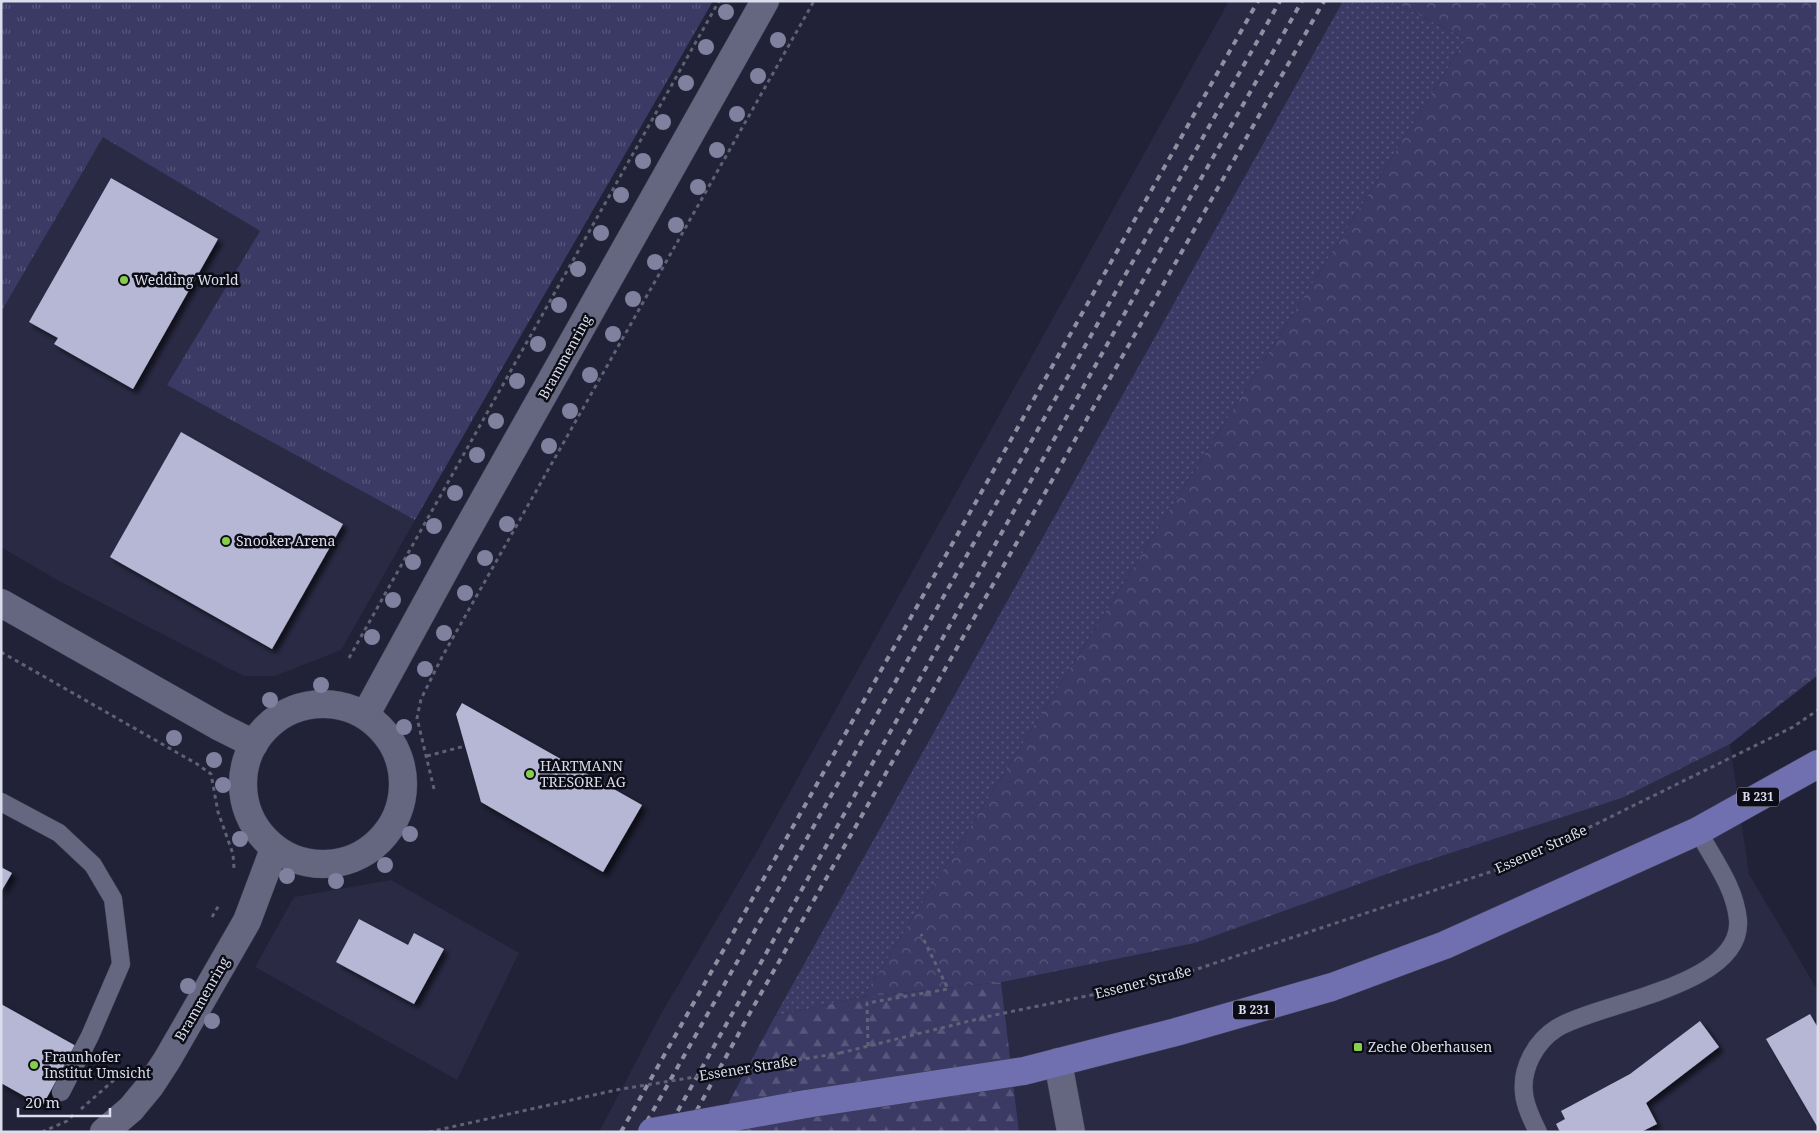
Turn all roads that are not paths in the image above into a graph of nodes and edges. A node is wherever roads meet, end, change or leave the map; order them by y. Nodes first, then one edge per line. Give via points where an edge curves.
1 (765, 1) edge
2 (1, 603) edge
3 (366, 714) junction
4 (254, 744) junction
5 (1818, 764) edge
6 (1, 802) edge
7 (1698, 831) junction
8 (274, 849) junction
9 (1058, 1062) junction
10 (61, 1092) dead end
11 (104, 1132) edge
12 (652, 1132) edge
13 (1071, 1132) edge
14 (1538, 1132) edge

1 - 3 street, Brammenring
2 - 4 street
3 - 4 street via 336,704 310,706 282,717
3 - 8 street via 384,730 398,758 402,776 400,804 387,834 376,845 339,862 308,863
4 - 8 street via 245,776 247,808 257,831
5 - 7 main road, B 231
6 - 10 lane via 59,834 94,865 113,899 121,964
7 - 9 main road, B 231 via 1445,944 1332,986 1176,1032
7 - 14 lane via 1733,893 1738,922 1731,948 1712,967 1688,980 1578,1019 1547,1036 1533,1053 1524,1081 1526,1103
8 - 11 street, Brammenring via 247,921 167,1060 131,1109
9 - 12 main road, B 231, bridge via 1024,1071 806,1104
9 - 13 street

